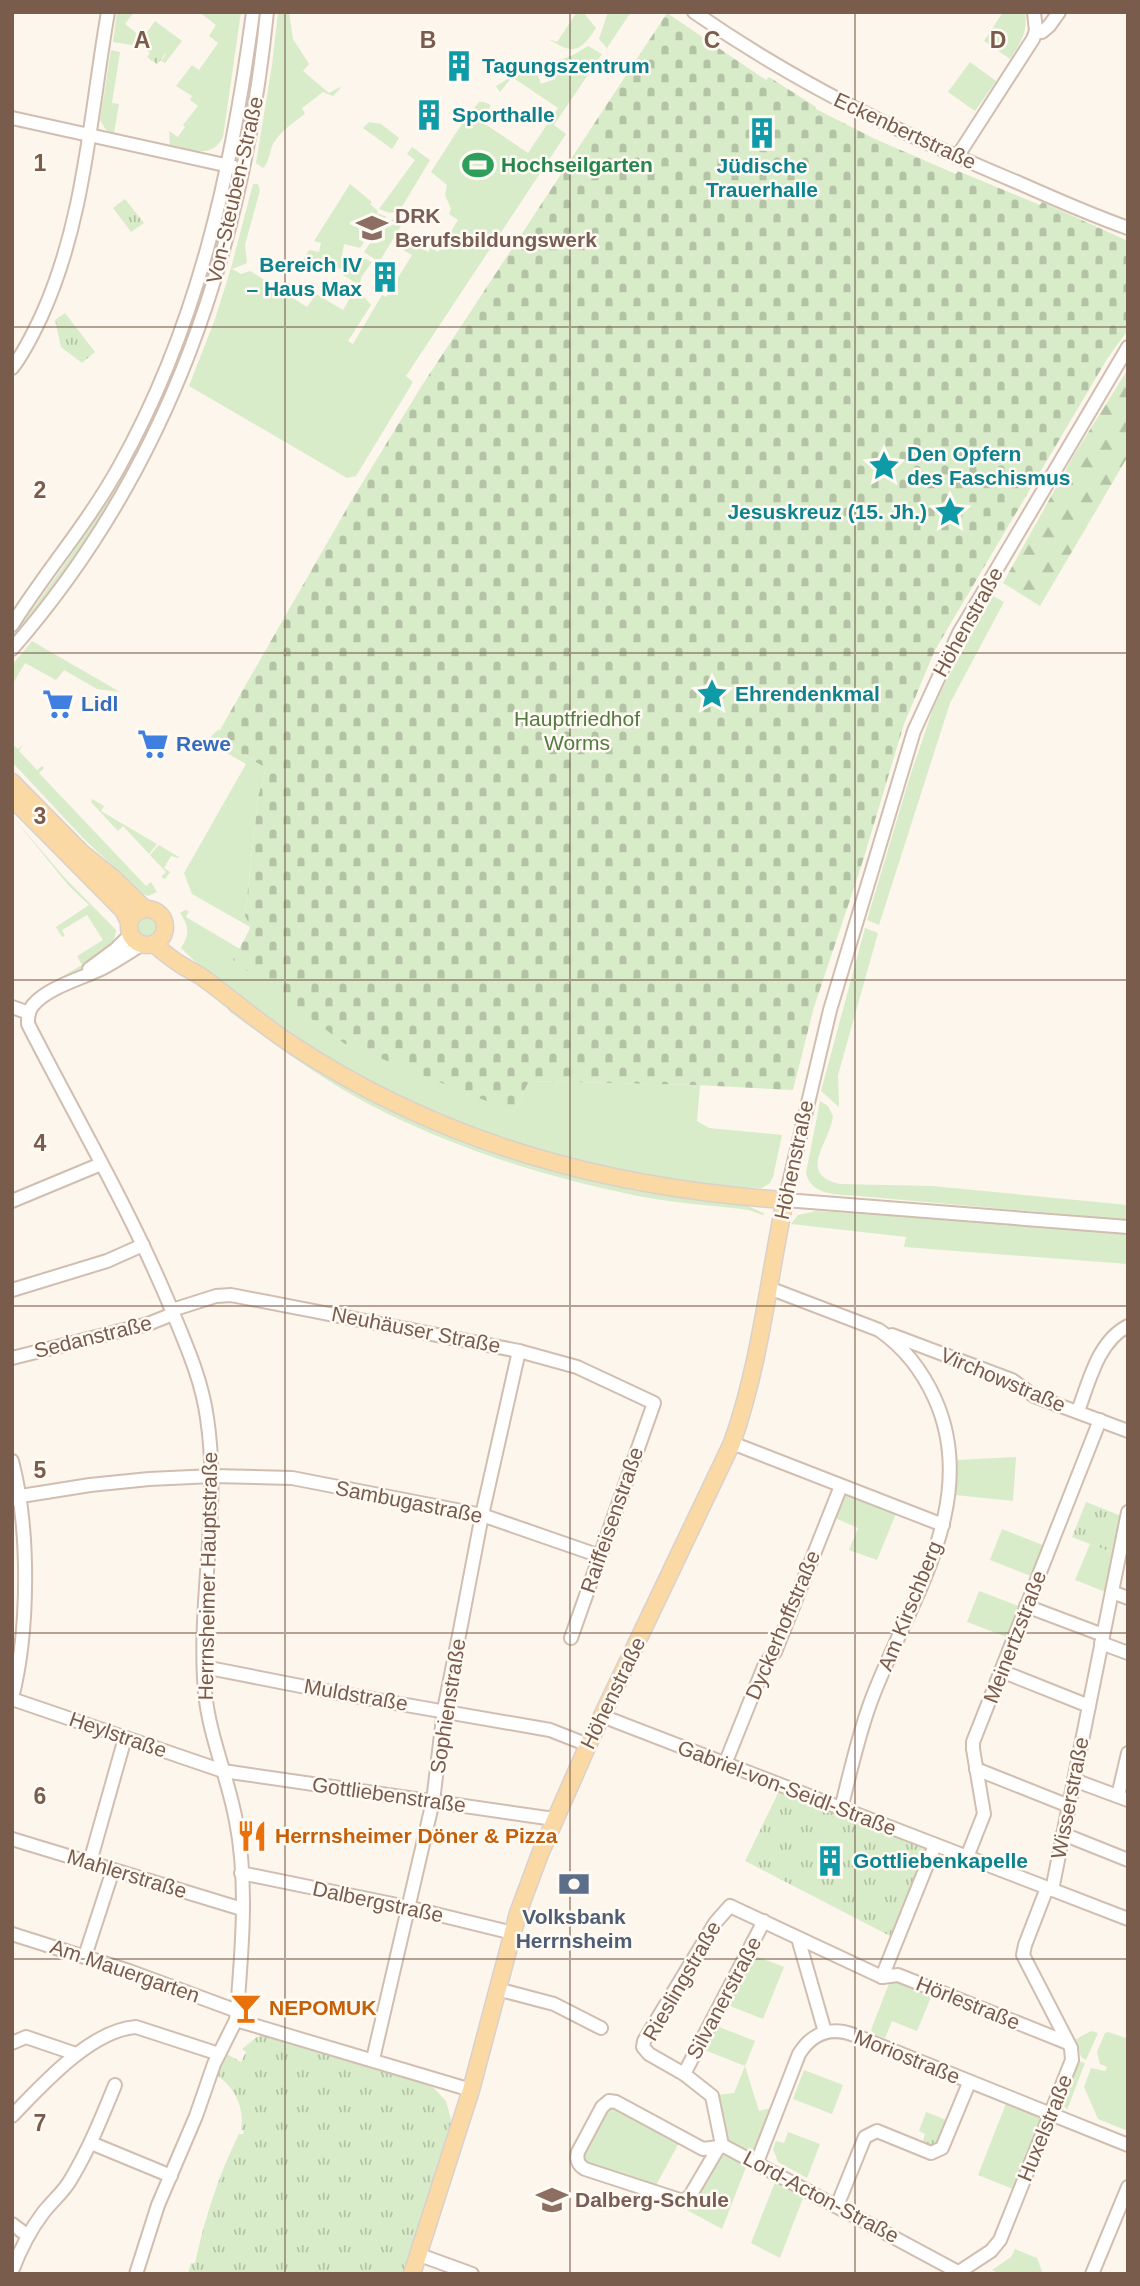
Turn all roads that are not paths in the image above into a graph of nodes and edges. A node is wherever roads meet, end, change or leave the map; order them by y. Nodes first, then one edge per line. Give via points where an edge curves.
1 (108, 12) edge
2 (253, 12) edge
3 (267, 12) edge
4 (694, 12) edge
5 (1034, 12) edge
6 (1059, 12) edge
7 (1036, 31) junction
8 (12, 118) edge
9 (89, 136) junction
10 (957, 158) junction
11 (228, 166) junction
12 (244, 168) junction
13 (1128, 228) edge
14 (1128, 347) edge
15 (12, 368) edge
16 (12, 625) edge
17 (12, 649) edge
18 (12, 782) edge
19 (12, 798) edge
20 (145, 909) junction
21 (143, 936) junction
22 (12, 1007) edge
23 (29, 1013) junction
24 (101, 1164) junction
25 (785, 1200) junction
26 (12, 1201) edge
27 (1128, 1227) edge
28 (143, 1245) junction
29 (769, 1288) junction
30 (12, 1290) edge
31 (173, 1312) junction
32 (1128, 1326) edge
33 (879, 1330) junction
34 (519, 1351) junction
35 (12, 1358) edge
36 (654, 1403) joint
37 (1078, 1411) junction
38 (1100, 1420) junction
39 (1128, 1431) edge
40 (732, 1443) junction
41 (12, 1461) edge
42 (213, 1476) junction
43 (841, 1486) junction
44 (17, 1498) edge
45 (1128, 1512) edge
46 (482, 1515) junction
47 (943, 1525) junction
48 (600, 1556) junction
49 (1112, 1592) junction
50 (1128, 1598) edge
51 (1027, 1606) junction
52 (572, 1637) dead end
53 (1102, 1639) junction
54 (1128, 1653) edge
55 (204, 1667) junction
56 (1001, 1671) junction
57 (12, 1699) edge
58 (1089, 1706) junction
59 (444, 1710) junction
60 (602, 1716) junction
61 (125, 1738) junction
62 (588, 1745) junction
63 (1128, 1753) edge
64 (725, 1764) junction
65 (976, 1769) junction
66 (223, 1771) junction
67 (1074, 1780) junction
68 (1123, 1798) edge
69 (433, 1801) junction
70 (1069, 1806) junction
71 (841, 1809) junction
72 (554, 1819) junction
73 (1063, 1834) junction
74 (12, 1839) edge
75 (935, 1845) junction
76 (967, 1857) junction
77 (1128, 1860) edge
78 (90, 1862) junction
79 (113, 1870) junction
80 (241, 1873) junction
81 (1049, 1889) junction
82 (407, 1907) junction
83 (242, 1909) junction
84 (1128, 1919) edge
85 (764, 1921) junction
86 (513, 1933) junction
87 (12, 1934) edge
88 (798, 1938) junction
89 (85, 1956) junction
90 (882, 1977) junction
91 (497, 1989) junction
92 (236, 2016) junction
93 (601, 2028) dead end
94 (825, 2032) junction
95 (12, 2043) edge
96 (1068, 2043) junction
97 (646, 2052) joint
98 (76, 2054) junction
99 (219, 2054) junction
100 (373, 2059) junction
101 (684, 2074) junction
102 (969, 2082) junction
103 (115, 2085) dead end
104 (471, 2090) junction
105 (1051, 2113) junction
106 (12, 2116) edge
107 (91, 2143) junction
108 (1128, 2145) edge
109 (720, 2146) junction
110 (757, 2162) junction
111 (171, 2176) junction
112 (1128, 2187) edge
113 (837, 2206) junction
114 (12, 2224) edge
115 (28, 2236) junction
116 (417, 2254) junction
117 (12, 2271) edge
118 (957, 2273) edge
119 (136, 2274) edge
120 (412, 2274) edge
121 (472, 2274) edge
122 (1092, 2274) edge

1 - 9 street
2 - 11 street, Von-Steuben-Straße
3 - 12 street, Von-Steuben-Straße
4 - 10 street, Eckenbertstraße via 825,94
5 - 7 street
6 - 7 street via 1042,32
7 - 10 street
8 - 9 street
9 - 11 street
9 - 15 street via 68,244 47,303
10 - 13 street, Eckenbertstraße
11 - 12 street
11 - 16 street, Von-Steuben-Straße via 202,273 138,432 77,535
12 - 17 street, Von-Steuben-Straße via 208,304 152,439 80,559
14 - 25 street, Höhenstraße via 959,634 914,731 830,1010
18 - 20 main road
19 - 21 main road via 123,909
20 - 21 main road via 137,911
20 - 21 main road via 163,920
21 - 23 street via 41,998
21 - 25 main road via 275,1033 340,1074 464,1134 550,1163 621,1180
22 - 23 street
23 - 24 street, Herrnsheimer Hauptstraße via 28,1024
24 - 26 street
24 - 28 street, Herrnsheimer Hauptstraße
25 - 27 street
25 - 29 main road, Höhenstraße
28 - 30 street
28 - 31 street, Herrnsheimer Hauptstraße
29 - 33 street, Am Kirschberg
29 - 40 main road, Höhenstraße via 752,1375
31 - 34 street, Neuhäuser Straße via 232,1295
31 - 35 street, Sedanstraße via 148,1324
31 - 42 street, Herrnsheimer Hauptstraße via 200,1385
32 - 37 street via 1105,1346
33 - 37 street, Virchowstraße via 1012,1380 1034,1395
33 - 47 street, Am Kirschberg via 919,1369 944,1422 950,1473
34 - 36 street, Neuhäuser Straße via 577,1367
34 - 46 street, Sophienstraße
36 - 48 street, Raiffeisenstraße
37 - 38 street, Virchowstraße
38 - 39 street, Virchowstraße
38 - 51 street, Meinertzstraße
40 - 43 street
40 - 60 main road, Höhenstraße
41 - 44 street
42 - 44 street, Sambugastraße via 90,1485
42 - 46 street, Sambugastraße via 292,1478
42 - 55 street, Herrnsheimer Hauptstraße
43 - 47 street
43 - 64 street, Dyckerhoffstraße
44 - 57 street via 24,1625
45 - 49 street, Wisserstraße
46 - 48 street, Sambugastraße
46 - 59 street, Sophienstraße
47 - 71 street, Am Kirschberg via 923,1587 871,1701
48 - 52 street, Raiffeisenstraße
49 - 50 street
49 - 53 street, Wisserstraße
51 - 53 street
51 - 56 street, Meinertzstraße
53 - 54 street
53 - 58 street, Wisserstraße
55 - 59 street, Muldstraße
55 - 66 street, Herrnsheimer Hauptstraße via 207,1709
56 - 58 street
56 - 65 street, Meinertzstraße via 973,1742
57 - 61 street, Heylstraße
58 - 67 street, Wisserstraße
59 - 62 street, Muldstraße via 550,1730
59 - 69 street, Sophienstraße
60 - 62 main road, Höhenstraße
60 - 64 street, Gabriel-von-Seidl-Straße
61 - 66 street, Heylstraße
61 - 78 street
62 - 72 main road, Höhenstraße
63 - 68 street
64 - 71 street, Gabriel-von-Seidl-Straße
65 - 70 street
65 - 76 street, Meinertzstraße via 985,1814
66 - 69 street, Gottliebenstraße
66 - 80 street, Herrnsheimer Hauptstraße via 236,1822
67 - 68 street
67 - 70 street, Wisserstraße
69 - 72 street, Gottliebenstraße
69 - 82 street, Sophienstraße
70 - 73 street, Wisserstraße
71 - 75 street, Gabriel-von-Seidl-Straße
72 - 86 main road, Höhenstraße
73 - 77 street
73 - 81 street, Wisserstraße
74 - 78 street, Mahlerstraße
75 - 76 street, Gabriel-von-Seidl-Straße
75 - 90 street
76 - 81 street, Gabriel-von-Seidl-Straße
78 - 79 street, Mahlerstraße
79 - 83 street, Mahlerstraße
79 - 89 street
80 - 82 street, Dalbergstraße
80 - 83 street, Herrnsheimer Hauptstraße
81 - 84 street, Gabriel-von-Seidl-Straße
81 - 96 street, Huxelstraße via 1023,1955
82 - 86 street, Dalbergstraße
82 - 100 street, Sophienstraße
83 - 92 street, Herrnsheimer Hauptstraße
85 - 88 street, Rieslingstraße
85 - 97 street, Rieslingstraße via 732,1907 725,1909 644,2041
85 - 101 street, Silvanerstraße
86 - 91 main road, Höhenstraße
87 - 89 street, Am Mauergarten
88 - 90 street, Rieslingstraße
88 - 94 street
89 - 92 street, Am Mauergarten
90 - 96 street, Hörlestraße via 898,1975
91 - 93 street via 554,2004
91 - 104 main road, Höhenstraße
92 - 99 street, Herrnsheimer Hauptstraße
92 - 100 street, Am Mauergarten
94 - 102 street, Moriostraße via 854,2035
94 - 110 street, Moriostraße via 811,2039 799,2054
95 - 98 street via 26,2037
96 - 105 street, Huxelstraße via 1072,2060
97 - 101 street, Lord-Acton-Straße
98 - 99 street via 136,2027
98 - 106 street
99 - 111 street, Herrnsheimer Hauptstraße
100 - 104 street, Am Mauergarten
101 - 109 street, Lord-Acton-Straße via 712,2096
102 - 105 street, Moriostraße
102 - 113 street via 942,2148 931,2152 877,2131 865,2137
103 - 107 street
104 - 116 main road, Höhenstraße
105 - 108 street, Moriostraße
105 - 118 street, Huxelstraße via 1000,2240
107 - 111 street
107 - 115 street via 70,2182
109 - 109 street via 703,2149 609,2101 577,2158 585,2169 679,2202 690,2196
109 - 110 street, Lord-Acton-Straße
110 - 113 street, Lord-Acton-Straße
111 - 119 street, Herrnsheimer Hauptstraße
112 - 122 street
113 - 118 street, Lord-Acton-Straße
114 - 115 street
115 - 117 street
116 - 120 main road, Höhenstraße
116 - 121 street

